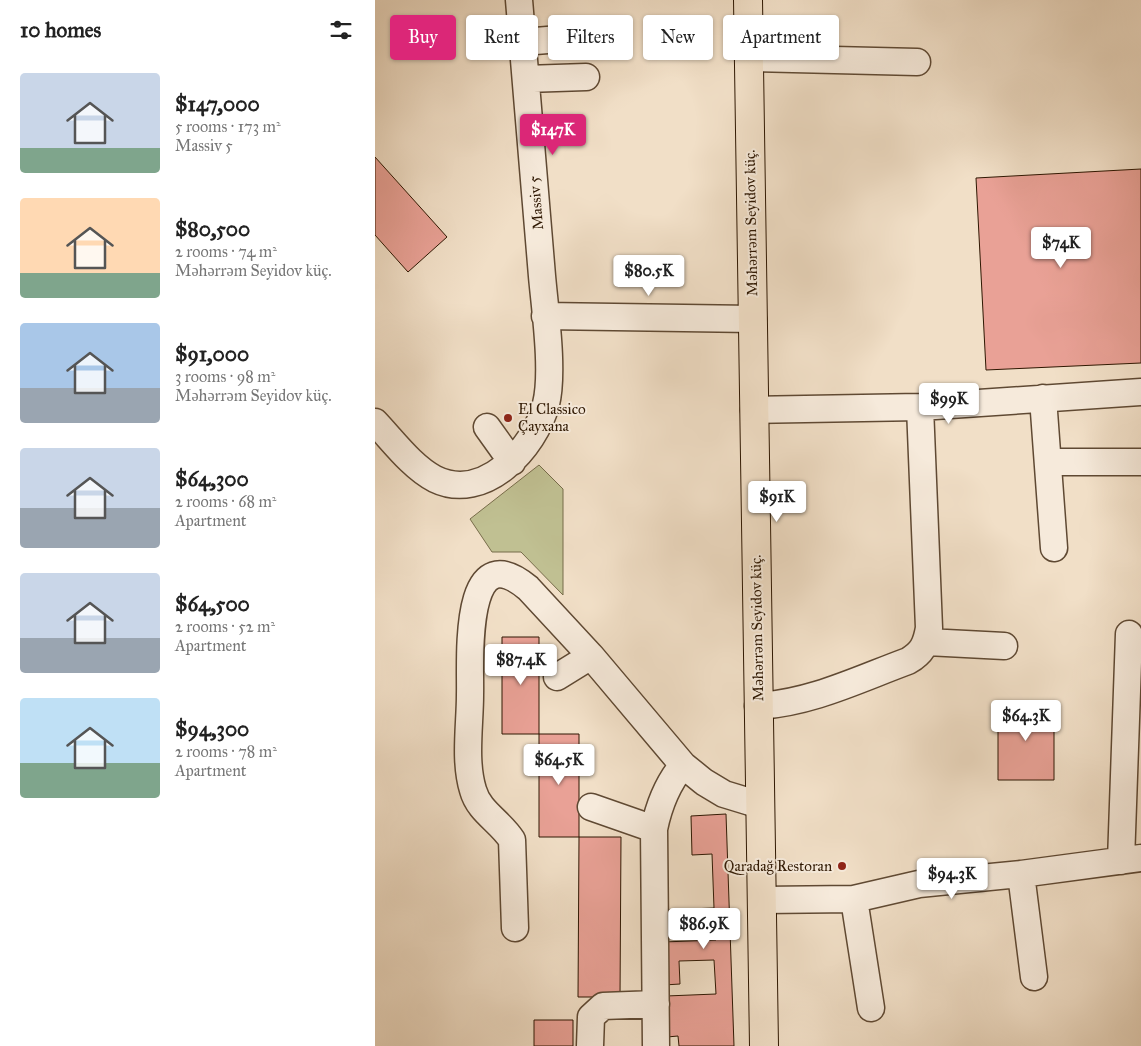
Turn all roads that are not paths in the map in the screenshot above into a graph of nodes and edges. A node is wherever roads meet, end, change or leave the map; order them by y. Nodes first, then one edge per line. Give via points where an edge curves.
1 (519, 0) edge
2 (748, 0) edge
3 (520, 15) edge
4 (748, 15) edge
5 (524, 60) edge
6 (749, 60) edge
7 (833, 60) edge
8 (917, 62) dead end
9 (586, 77) dead end
10 (526, 78) junction
11 (545, 316) junction
12 (753, 319) junction
13 (1141, 392) edge
14 (1043, 398) junction
15 (920, 407) junction
16 (754, 410) junction
17 (375, 422) edge
18 (487, 427) dead end
19 (512, 462) junction
20 (1048, 462) junction
21 (1141, 462) edge
22 (1054, 548) dead end
23 (1129, 634) dead end
24 (927, 642) junction
25 (1004, 646) dead end
26 (591, 656) junction
27 (557, 677) dead end
28 (758, 706) junction
29 (683, 765) junction
30 (760, 805) junction
31 (591, 807) dead end
32 (654, 829) junction
33 (1131, 859) edge
34 (1021, 874) junction
35 (854, 899) junction
36 (762, 900) junction
37 (515, 928) dead end
38 (1034, 977) dead end
39 (656, 1004) junction
40 (871, 1008) dead end
41 (590, 1046) edge
42 (657, 1046) edge
43 (764, 1046) edge

1 - 3 street, Massiv 5
2 - 4 main road, Məhərrəm Seyidov küç.
5 - 10 street, Massiv 5
6 - 12 main road, Məhərrəm Seyidov küç.
7 - 8 street
9 - 10 street
10 - 11 street, Massiv 5
11 - 12 street
11 - 19 street, Massiv 5 via 549,380 546,404 539,424
12 - 16 main road, Məhərrəm Seyidov küç.
13 - 14 street
14 - 15 street
14 - 20 street
15 - 16 street
15 - 24 street
16 - 28 main road, Məhərrəm Seyidov küç.
17 - 19 street, Massiv 5 via 418,467 448,484 476,483
18 - 19 street
20 - 21 street
20 - 22 street
23 - 33 street
24 - 25 street
24 - 28 street via 920,654 908,661 806,699
26 - 27 street
26 - 29 street
26 - 37 street via 517,579 495,576 479,590 472,618 469,775 476,801 512,840
28 - 30 main road, Məhərrəm Seyidov küç.
29 - 30 street via 724,794
29 - 32 street via 663,796
30 - 36 main road, Məhərrəm Seyidov küç.
31 - 32 street
32 - 39 street
33 - 34 street
34 - 35 street via 919,884
34 - 38 street
35 - 36 street
35 - 40 street
36 - 43 main road, Məhərrəm Seyidov küç.
39 - 41 street via 603,1006 591,1017
39 - 42 street

